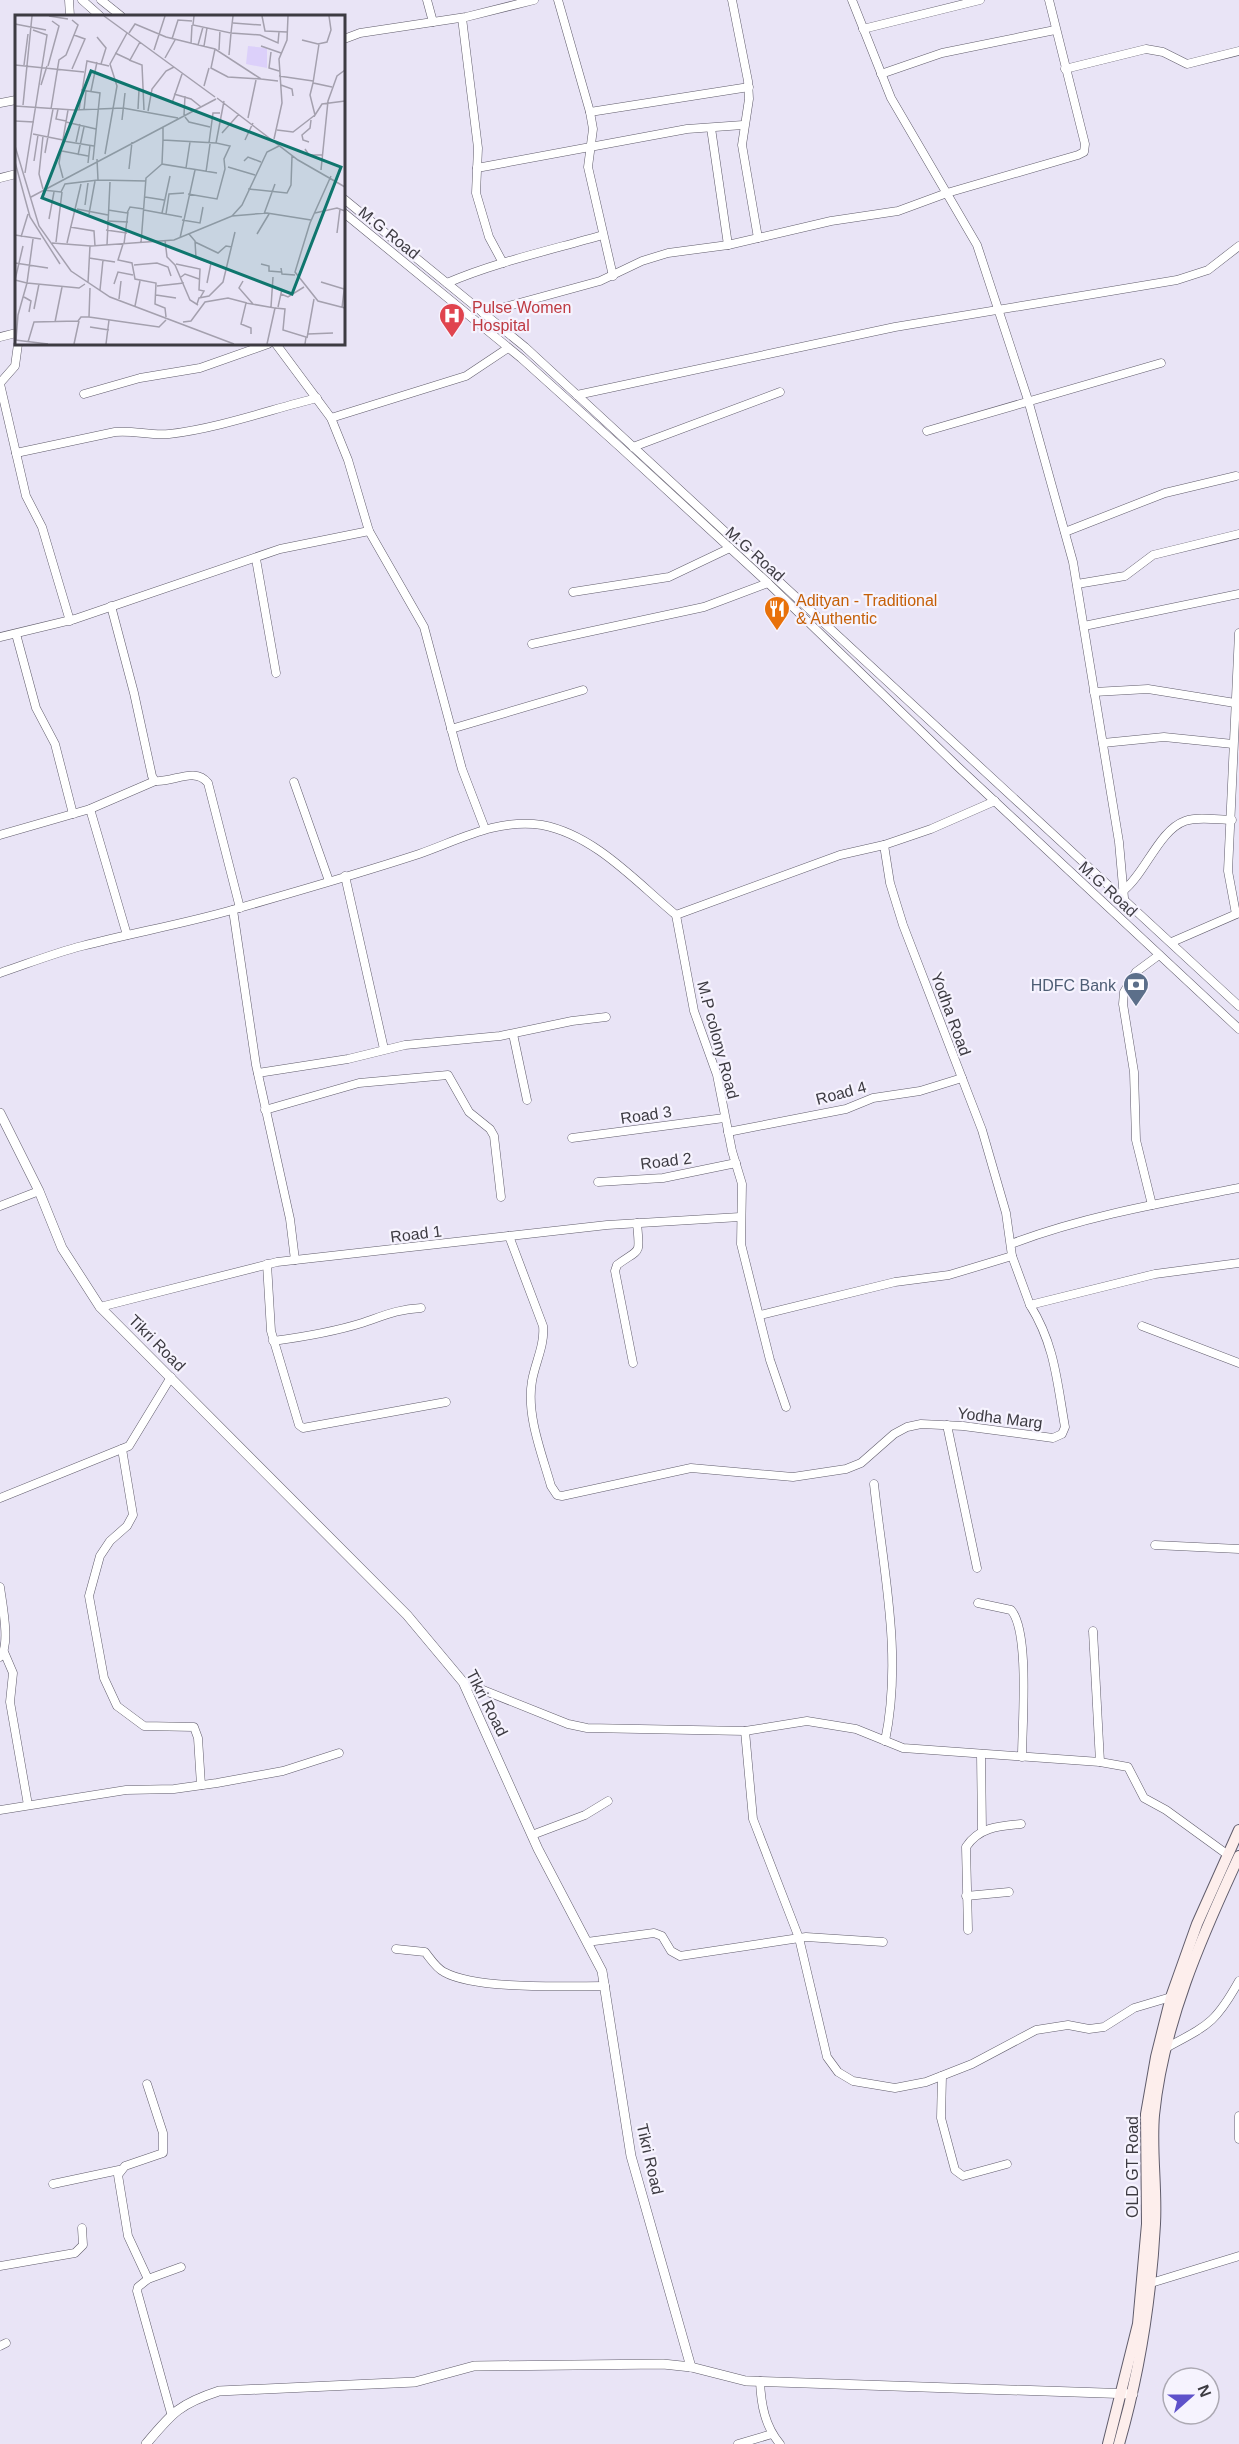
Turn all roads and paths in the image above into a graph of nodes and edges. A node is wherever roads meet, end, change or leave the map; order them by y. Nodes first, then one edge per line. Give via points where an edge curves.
1 (69, 0) edge
2 (82, 0) edge
3 (101, 0) edge
4 (427, 0) edge
5 (534, 0) edge
6 (558, 0) edge
7 (732, 0) edge
8 (852, 0) edge
9 (980, 0) edge
10 (1049, 0) edge
11 (70, 15) edge
12 (99, 15) edge
13 (120, 15) edge
14 (462, 18) junction
15 (432, 22) junction
16 (863, 29) junction
17 (1055, 30) junction
18 (345, 39) edge
19 (1239, 51) edge
20 (1065, 69) junction
21 (881, 74) junction
22 (749, 87) junction
23 (15, 100) edge
24 (0, 103) edge
25 (590, 112) junction
26 (743, 125) junction
27 (711, 128) junction
28 (590, 146) junction
29 (477, 168) junction
30 (15, 174) edge
31 (0, 178) edge
32 (946, 193) junction
33 (345, 200) edge
34 (345, 214) edge
35 (603, 234) junction
36 (758, 238) junction
37 (728, 245) junction
38 (1239, 246) edge
39 (503, 263) junction
40 (612, 276) junction
41 (447, 283) junction
42 (999, 310) junction
43 (483, 313) junction
44 (15, 333) edge
45 (0, 337) edge
46 (520, 343) junction
47 (18, 345) edge
48 (265, 345) edge
49 (277, 345) edge
50 (510, 350) junction
51 (1161, 363) dead end
52 (0, 383) edge
53 (780, 392) dead end
54 (84, 394) dead end
55 (577, 395) junction
56 (317, 398) junction
57 (1028, 400) junction
58 (331, 417) junction
59 (927, 431) dead end
60 (633, 447) junction
61 (16, 453) junction
62 (1236, 476) dead end
63 (708, 516) junction
64 (701, 523) junction
65 (369, 531) junction
66 (1065, 532) junction
67 (1239, 534) edge
68 (730, 548) junction
69 (256, 559) junction
70 (768, 583) junction
71 (1077, 584) junction
72 (573, 592) dead end
73 (1239, 594) edge
74 (111, 606) junction
75 (70, 621) junction
76 (1084, 626) junction
77 (1239, 633) edge
78 (15, 634) junction
79 (0, 637) edge
80 (532, 644) dead end
81 (276, 673) dead end
82 (583, 690) dead end
83 (1094, 692) junction
84 (1235, 703) junction
85 (452, 729) junction
86 (1103, 743) junction
87 (1233, 744) junction
88 (155, 781) junction
89 (294, 782) dead end
90 (995, 801) junction
91 (1236, 802) edge
92 (90, 809) junction
93 (73, 814) junction
94 (1232, 820) junction
95 (485, 829) junction
96 (0, 835) edge
97 (884, 845) junction
98 (345, 876) junction
99 (329, 881) junction
100 (1124, 895) junction
101 (236, 909) junction
102 (1237, 914) edge
103 (676, 915) junction
104 (127, 935) junction
105 (1172, 942) junction
106 (1159, 955) junction
107 (0, 973) edge
108 (1239, 1006) edge
109 (606, 1017) dead end
110 (1239, 1029) edge
111 (513, 1034) junction
112 (384, 1049) junction
113 (258, 1073) junction
114 (962, 1078) junction
115 (527, 1100) dead end
116 (266, 1110) junction
117 (0, 1113) edge
118 (724, 1118) junction
119 (728, 1132) junction
120 (572, 1138) dead end
121 (736, 1162) junction
122 (597, 1182) dead end
123 (1239, 1188) edge
124 (39, 1191) junction
125 (501, 1197) dead end
126 (1152, 1205) junction
127 (0, 1206) edge
128 (740, 1217) junction
129 (637, 1223) junction
130 (508, 1236) junction
131 (1011, 1244) junction
132 (1012, 1256) junction
133 (295, 1260) junction
134 (1239, 1263) edge
135 (267, 1264) junction
136 (1030, 1305) junction
137 (100, 1307) junction
138 (421, 1308) dead end
139 (760, 1315) junction
140 (1142, 1326) dead end
141 (273, 1341) junction
142 (633, 1363) dead end
143 (1239, 1363) edge
144 (171, 1377) junction
145 (446, 1402) dead end
146 (786, 1407) dead end
147 (947, 1425) junction
148 (122, 1449) junction
149 (874, 1484) dead end
150 (0, 1498) edge
151 (1155, 1545) dead end
152 (1239, 1549) edge
153 (977, 1568) dead end
154 (0, 1587) edge
155 (978, 1603) dead end
156 (1093, 1631) dead end
157 (2, 1655) edge
158 (463, 1682) junction
159 (745, 1731) junction
160 (885, 1741) junction
161 (339, 1753) dead end
162 (981, 1754) junction
163 (1022, 1757) junction
164 (1100, 1762) junction
165 (201, 1785) junction
166 (608, 1801) dead end
167 (28, 1805) junction
168 (0, 1810) edge
169 (1021, 1824) dead end
170 (1239, 1830) edge
171 (982, 1831) junction
172 (532, 1835) junction
173 (1233, 1856) edge
174 (1009, 1892) dead end
175 (966, 1896) junction
176 (968, 1930) dead end
177 (799, 1938) junction
178 (587, 1942) junction
179 (883, 1942) dead end
180 (396, 1949) dead end
181 (1239, 1981) edge
182 (605, 1986) junction
183 (1171, 1997) junction
184 (1166, 2048) junction
185 (942, 2076) junction
186 (147, 2084) dead end
187 (1239, 2116) edge
188 (1239, 2139) edge
189 (1007, 2164) dead end
190 (119, 2170) junction
191 (53, 2184) dead end
192 (82, 2228) dead end
193 (1239, 2256) edge
194 (0, 2266) edge
195 (181, 2267) dead end
196 (148, 2279) junction
197 (1151, 2283) junction
198 (691, 2367) junction
199 (760, 2381) junction
200 (1121, 2392) junction
201 (1133, 2394) junction
202 (171, 2413) junction
203 (772, 2434) junction
204 (146, 2444) edge
205 (738, 2444) edge
206 (780, 2444) edge
207 (1108, 2444) edge
208 (1119, 2444) edge

1 - 11 street
2 - 12 street
3 - 13 street
4 - 15 street
5 - 14 street
6 - 25 street
7 - 22 street
8 - 16 street
9 - 16 street
10 - 17 street
14 - 15 street
14 - 29 street
15 - 18 street
16 - 21 street
17 - 20 street
17 - 21 street via 942,53
19 - 20 street via 1187,64 1163,52 1146,49
20 - 32 street via 1084,152
21 - 32 street
22 - 25 street
22 - 26 street
23 - 24 street
25 - 28 street
26 - 27 street
26 - 36 street via 742,145
27 - 28 street
27 - 37 street
28 - 29 street
28 - 35 street via 588,167
29 - 39 street via 476,193 482,219
30 - 31 street
32 - 36 street via 898,211
32 - 42 street via 977,245
33 - 41 street, M.G Road
34 - 50 street, M.G Road
35 - 39 street
35 - 40 street
36 - 37 street
37 - 40 street via 668,253
38 - 42 street via 1196,276
39 - 41 street
40 - 43 street
41 - 43 street, M.G Road
42 - 55 street via 895,327
42 - 57 street
43 - 46 street, M.G Road
44 - 45 street
46 - 50 street
46 - 55 street, M.G Road
47 - 52 street via 15,366
48 - 54 street via 200,368 140,378
49 - 56 street
50 - 58 street via 466,376
50 - 64 street, M.G Road
51 - 57 street
52 - 61 street
53 - 60 street
55 - 60 street, M.G Road
56 - 58 street
56 - 61 street via 185,431 161,435 131,430 115,432
57 - 59 street
57 - 66 street
58 - 65 street
60 - 63 street, M.G Road
61 - 75 street via 26,496 42,527
62 - 66 street via 1165,493
63 - 64 street
63 - 100 street, M.G Road
64 - 68 street, M.G Road
65 - 69 street via 280,549
65 - 85 street via 424,627
66 - 71 street
67 - 71 street via 1153,555 1125,576
68 - 70 street, M.G Road
68 - 72 street via 669,577
69 - 74 street
69 - 81 street
70 - 80 street via 705,607
70 - 90 street, M.G Road
71 - 76 street
73 - 76 street
74 - 75 street
74 - 88 street
75 - 78 street
76 - 83 street
77 - 84 street
78 - 79 street
78 - 93 street via 36,708 55,744
82 - 85 street
83 - 84 street via 1148,689
83 - 86 street
84 - 87 street
85 - 95 street via 462,769
86 - 87 street via 1164,737
86 - 100 street
87 - 91 street
88 - 92 street
88 - 101 street via 196,774 208,783
89 - 99 street
90 - 97 street
90 - 106 street, M.G Road
91 - 94 street
92 - 93 street
92 - 104 street
93 - 96 street
94 - 100 street via 1196,819 1179,824 1157,847
94 - 102 street via 1228,883
95 - 98 street
95 - 103 street via 522,824 562,831 619,866
97 - 103 street via 840,855
97 - 114 street, Yodha Road via 901,917
98 - 99 street
98 - 112 street
99 - 101 street
100 - 105 street, M.G Road
101 - 104 street
101 - 113 street
102 - 105 street
103 - 118 street, M.P colony Road via 694,1011 717,1075
104 - 107 street
105 - 108 street, M.G Road
106 - 110 street, M.G Road
106 - 126 street via 1136,972 1124,992 1123,1004 1134,1071 1136,1140
109 - 111 street
111 - 112 street
111 - 115 street
112 - 113 street via 348,1059
113 - 116 street
114 - 119 street, Road 4 via 920,1091 873,1098 846,1109
114 - 131 street, Yodha Road via 982,1130
116 - 125 street via 359,1083 448,1075 469,1112 494,1136
116 - 133 street
117 - 124 street, Tikri Road
118 - 119 street, M.P colony Road
118 - 120 street, Road 3
119 - 121 street, M.P colony Road
121 - 122 street, Road 2 via 663,1178
121 - 128 street, M.P colony Road via 744,1196
123 - 126 street
124 - 127 street
124 - 137 street, Tikri Road via 67,1258
126 - 131 street via 1060,1225
128 - 129 street, Road 1
128 - 139 street, M.P colony Road via 741,1245
129 - 130 street, Road 1
129 - 142 street via 638,1251 617,1265 615,1271
130 - 133 street, Road 1
130 - 147 street, Yodha Marg via 543,1326 531,1400 547,1471 557,1495 691,1468 793,1477 846,1470 908,1427
131 - 132 street, Yodha Road
132 - 136 street, Yodha Road
132 - 139 street via 949,1275 895,1282
133 - 135 street, Road 1
134 - 136 street via 1155,1274
135 - 137 street, Road 1
135 - 141 street
136 - 147 street, Yodha Marg via 1041,1321 1055,1359 1065,1427 1062,1434 1053,1438
137 - 144 street, Tikri Road
138 - 141 street via 387,1312 328,1332
139 - 146 street, M.P colony Road
140 - 143 street
141 - 145 street via 303,1428
144 - 148 street via 136,1438
144 - 158 street, Tikri Road via 407,1616
147 - 153 street
148 - 150 street
148 - 165 street via 133,1515 100,1556 88,1596 104,1678 113,1701 144,1726 194,1727
149 - 160 street via 893,1656 893,1695
151 - 152 street
154 - 157 street
155 - 163 street via 1011,1610 1018,1622 1023,1660
156 - 164 street
157 - 167 street via 13,1673 10,1702
158 - 159 street via 587,1728
158 - 172 street, Tikri Road
159 - 160 street via 807,1721 856,1729
159 - 177 street via 753,1819
160 - 162 street via 903,1748
161 - 165 street via 283,1771
162 - 163 street
162 - 171 street
163 - 164 street
164 - 173 street via 1128,1767 1144,1798
165 - 167 street via 126,1790
166 - 172 street via 585,1815
167 - 168 street
169 - 171 street
170 - 173 main road, OLD GT Road
171 - 175 street via 966,1847
172 - 178 street, Tikri Road
173 - 183 main road, OLD GT Road via 1197,1924
173 - 184 main road, OLD GT Road
174 - 175 street
175 - 176 street
177 - 178 street via 680,1956 670,1951 662,1936 654,1933
177 - 179 street
177 - 185 street via 827,2056 838,2072 853,2081 896,2088
178 - 182 street, Tikri Road
180 - 182 street via 425,1952 444,1972 465,1978 520,1986
181 - 184 street via 1209,2025
182 - 198 street, Tikri Road via 631,2156
183 - 185 street via 1134,2008 1104,2027 1068,2025 1035,2030
183 - 200 main road, OLD GT Road via 1146,2114 1147,2224 1143,2271 1138,2324
184 - 197 main road, OLD GT Road via 1154,2116
185 - 189 street via 941,2118 955,2170 963,2176
186 - 190 street via 163,2133 163,2153
187 - 188 street
190 - 191 street
190 - 196 street via 128,2236
192 - 194 street via 84,2245 75,2253
193 - 197 street
195 - 196 street
196 - 202 street via 137,2291
197 - 201 main road, OLD GT Road via 1147,2327
198 - 199 street
198 - 202 street via 474,2366 415,2382 219,2391 190,2400
199 - 200 street
199 - 203 street via 761,2405
200 - 201 street
200 - 207 main road, OLD GT Road
201 - 208 main road, OLD GT Road
202 - 204 street
203 - 205 street
203 - 206 street

